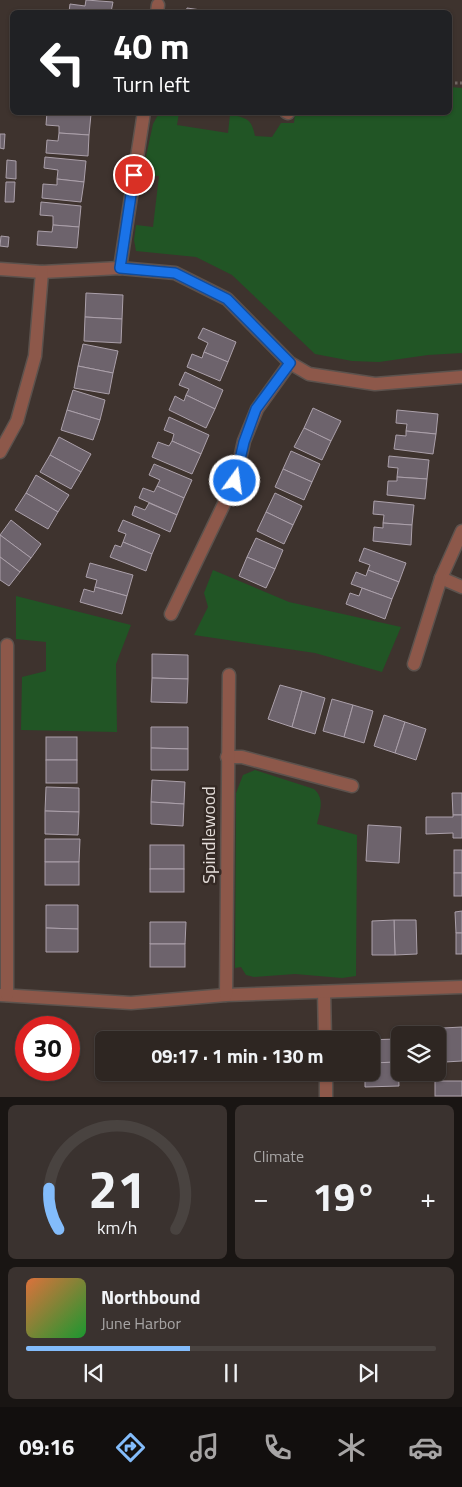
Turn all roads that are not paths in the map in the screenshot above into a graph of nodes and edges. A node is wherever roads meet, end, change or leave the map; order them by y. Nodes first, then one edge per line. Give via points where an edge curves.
1 (144, 115) edge
2 (120, 268) junction
3 (0, 269) edge
4 (42, 272) junction
5 (290, 363) junction
6 (462, 377) edge
7 (0, 452) edge
8 (462, 531) edge
9 (442, 578) junction
10 (462, 587) edge
11 (171, 614) dead end
12 (7, 645) dead end
13 (414, 664) dead end
14 (229, 675) dead end
15 (227, 757) junction
16 (352, 786) dead end
17 (462, 986) edge
18 (324, 992) junction
19 (4, 995) edge
20 (226, 995) junction
21 (325, 1031) edge
22 (326, 1081) edge
23 (326, 1097) edge

1 - 2 street
2 - 4 street
2 - 5 street via 175,273 227,299
3 - 4 street
4 - 7 street via 35,356 17,420
5 - 6 street via 309,374 375,384
5 - 11 street via 256,409 235,481
8 - 9 street
9 - 10 street
9 - 13 street
12 - 19 street
14 - 15 street, Spindlewood
15 - 16 street via 242,757
15 - 20 street, Spindlewood
17 - 18 street
18 - 20 street
18 - 21 street
19 - 20 street via 131,1003
22 - 23 street

